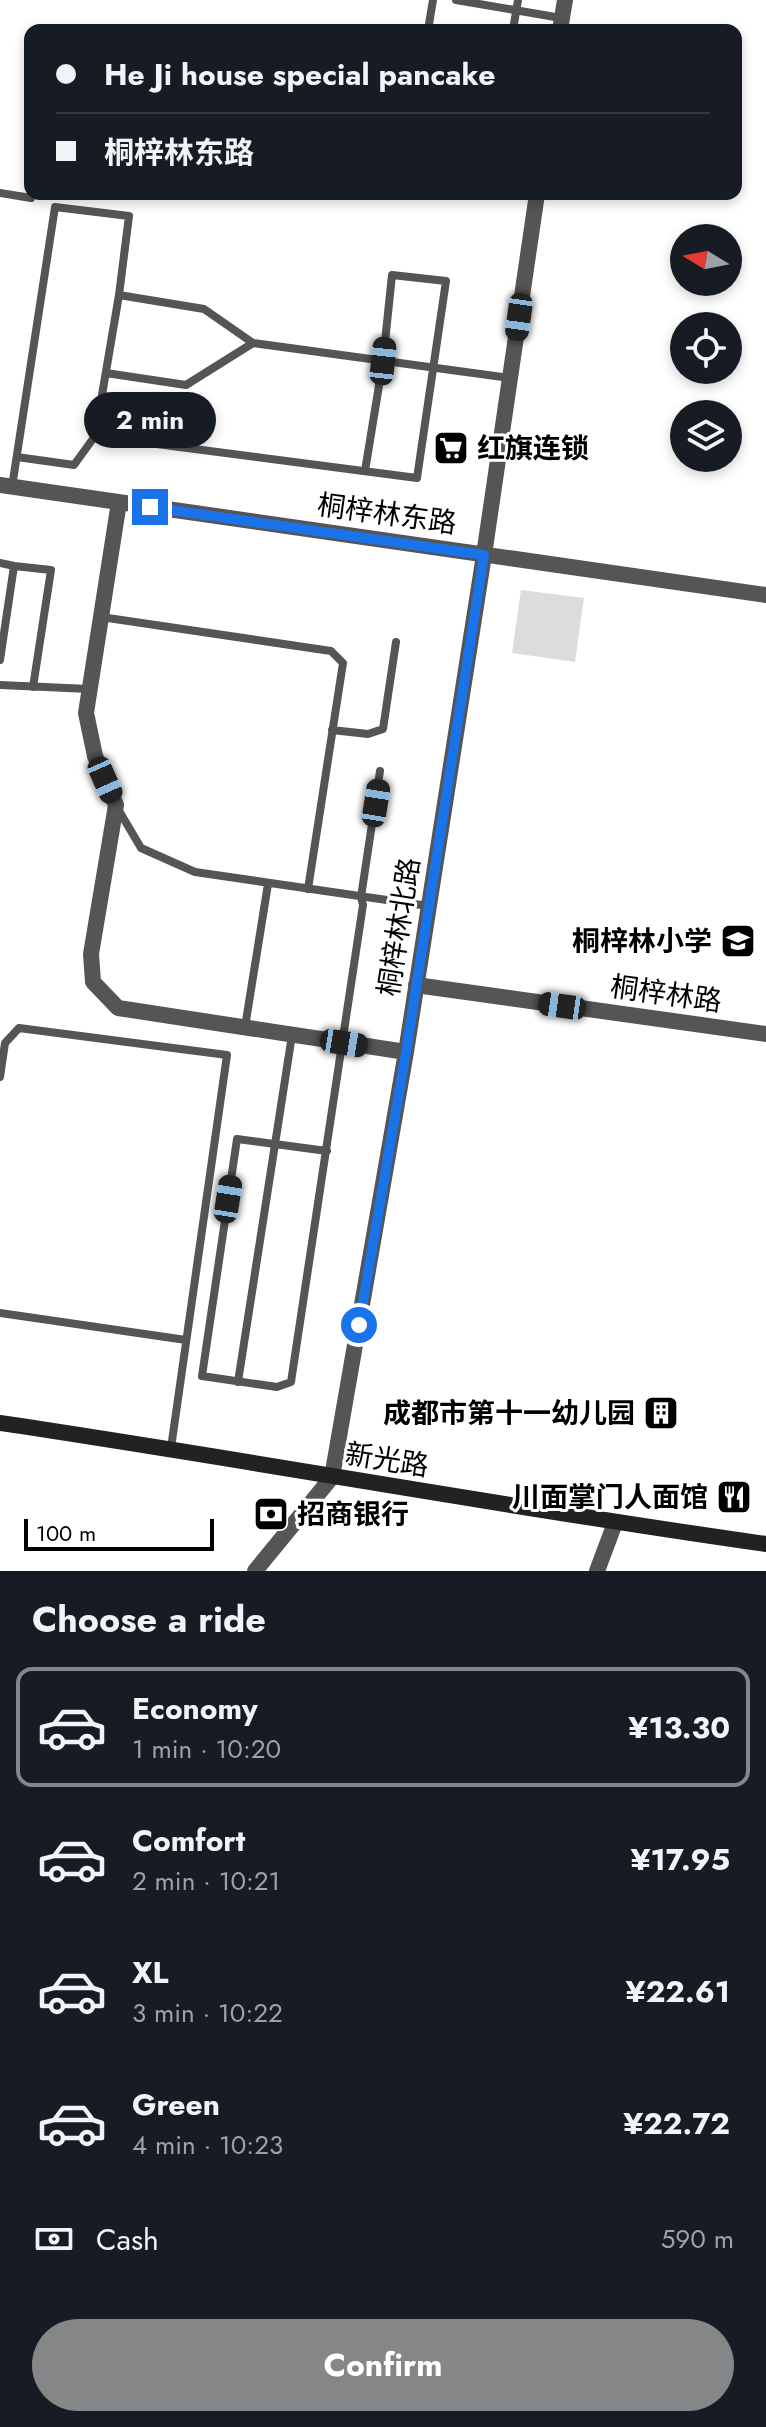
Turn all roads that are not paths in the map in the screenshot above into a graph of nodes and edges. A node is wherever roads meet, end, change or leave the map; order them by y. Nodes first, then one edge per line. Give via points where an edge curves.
1 (433, 0) edge
2 (456, 0) edge
3 (518, 0) edge
4 (565, 0) edge
5 (517, 10) junction
6 (429, 24) edge
7 (514, 24) edge
8 (561, 24) edge
9 (0, 193) edge
10 (24, 197) edge
11 (536, 200) edge
12 (119, 295) junction
13 (253, 343) junction
14 (383, 361) junction
15 (435, 368) junction
16 (106, 373) junction
17 (510, 378) junction
18 (95, 436) junction
19 (17, 457) junction
20 (365, 471) junction
21 (6, 486) edge
22 (119, 502) junction
23 (484, 555) junction
24 (0, 563) edge
25 (14, 566) junction
26 (766, 595) edge
27 (101, 617) junction
28 (396, 642) dead end
29 (0, 660) edge
30 (0, 685) edge
31 (33, 687) junction
32 (90, 689) junction
33 (332, 730) junction
34 (380, 771) dead end
35 (116, 805) junction
36 (268, 884) junction
37 (308, 889) junction
38 (361, 897) junction
39 (428, 906) junction
40 (416, 985) junction
41 (245, 1027) junction
42 (766, 1034) edge
43 (292, 1035) junction
44 (344, 1043) junction
45 (406, 1052) junction
46 (0, 1077) edge
47 (275, 1144) junction
48 (327, 1151) junction
49 (0, 1313) edge
50 (186, 1340) junction
51 (238, 1382) junction
52 (0, 1423) edge
53 (171, 1448) junction
54 (332, 1477) junction
55 (615, 1523) junction
56 (766, 1544) edge
57 (255, 1571) edge
58 (597, 1571) edge

1 - 6 lane
2 - 5 lane
3 - 5 lane
4 - 8 street
5 - 7 lane
5 - 8 lane
9 - 10 lane
11 - 17 street, 桐梓林北路
12 - 13 lane via 204,309
12 - 16 lane
12 - 19 lane via 129,216 55,207
13 - 14 lane
13 - 16 lane via 186,385
14 - 15 lane
14 - 15 lane via 392,275 446,281
14 - 20 lane
15 - 17 lane
15 - 20 lane via 417,478
16 - 18 lane
17 - 23 street, 桐梓林北路
18 - 19 lane via 74,465
18 - 20 lane
19 - 21 lane
21 - 22 street, 桐梓林东路
22 - 23 street, 桐梓林东路
22 - 27 street
23 - 26 street, 桐梓林东路
23 - 39 street, 桐梓林北路
24 - 25 lane
25 - 29 lane
25 - 31 lane via 51,570
27 - 32 street
27 - 33 lane via 331,651 343,663
28 - 33 lane via 383,729 368,734
30 - 31 lane
31 - 32 lane
32 - 35 street via 86,713 95,756
33 - 37 lane
34 - 38 lane
35 - 36 lane via 141,848 195,872
35 - 41 street via 91,954 93,982 118,1008
36 - 37 lane
36 - 41 lane
37 - 38 lane
38 - 39 lane
38 - 44 lane
39 - 40 street, 桐梓林北路
40 - 42 street, 桐梓林路
40 - 45 street, 桐梓林北路
41 - 43 street
43 - 44 street
43 - 47 lane
44 - 45 street
44 - 48 lane
45 - 54 street, 桐梓林北路
46 - 50 lane via 5,1043 19,1028 227,1055
47 - 48 lane
47 - 51 lane
47 - 51 lane via 237,1139 202,1376
48 - 51 lane via 291,1382 277,1387
49 - 50 lane
50 - 53 lane
52 - 53 main road, 新光路
53 - 54 main road, 新光路
54 - 55 main road, 新光路
54 - 57 street
55 - 56 main road, 新光路
55 - 58 street

